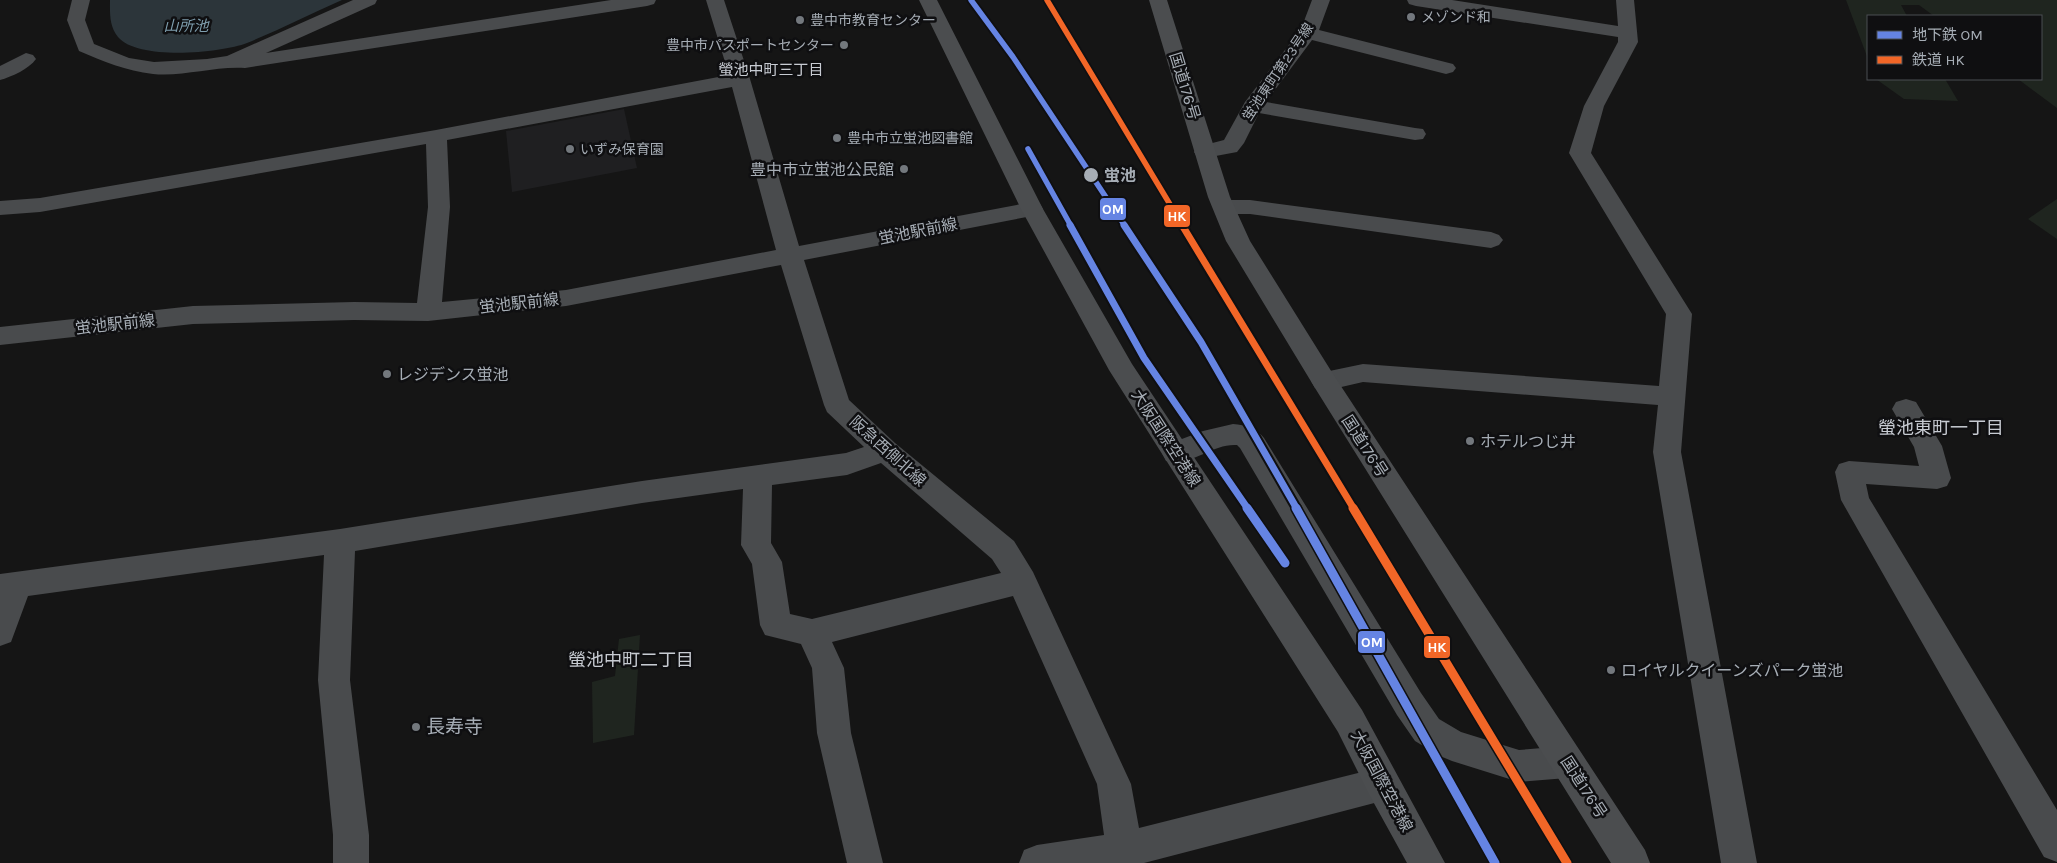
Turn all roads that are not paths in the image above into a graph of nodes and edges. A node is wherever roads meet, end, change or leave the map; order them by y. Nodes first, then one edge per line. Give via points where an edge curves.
1 (81, 0) edge
2 (368, 0) edge
3 (647, 0) edge
4 (714, 0) edge
5 (928, 0) edge
6 (1158, 0) edge
7 (1321, 0) edge
8 (1416, 0) edge
9 (1625, 0) edge
10 (1307, 33) junction
11 (1628, 34) junction
12 (26, 59) dead end
13 (232, 61) junction
14 (1446, 68) dead end
15 (0, 74) edge
16 (740, 78) junction
17 (1252, 106) junction
18 (1415, 134) dead end
19 (436, 136) junction
20 (1205, 152) junction
21 (1224, 207) junction
22 (0, 208) edge
23 (1032, 209) junction
24 (1491, 240) dead end
25 (791, 255) junction
26 (428, 312) junction
27 (0, 336) edge
28 (1324, 381) junction
29 (1662, 396) dead end
30 (1906, 409) dead end
31 (885, 451) junction
32 (1176, 453) junction
33 (758, 477) junction
34 (340, 541) junction
35 (1022, 581) junction
36 (9, 586) edge
37 (0, 632) edge
38 (812, 633) junction
39 (1567, 762) junction
40 (1382, 784) junction
41 (2057, 844) edge
42 (1125, 857) edge
43 (351, 863) edge
44 (864, 863) edge
45 (1037, 863) edge
46 (1426, 863) edge
47 (1632, 863) edge
48 (1739, 863) edge

1 - 13 street via 76,20 86,47 124,63 154,68
2 - 13 street
3 - 13 street via 381,43 245,62
4 - 16 street, 阪急西側北線
5 - 23 main road, 大阪国際空港線
6 - 20 main road, 国道176号
7 - 10 street, 蛍池東町第23号線
8 - 11 street
9 - 11 street
10 - 14 street
10 - 17 street, 蛍池東町第23号線
11 - 48 street via 1628,42 1594,106 1580,152 1679,314 1667,452
12 - 15 street
16 - 19 street
16 - 25 street, 阪急西側北線
17 - 18 street
17 - 20 street, 蛍池東町第23号線 via 1229,147
19 - 22 street via 40,204
19 - 26 street via 439,207
20 - 21 main road, 国道176号
21 - 24 street
21 - 28 main road, 国道176号 via 1246,254
23 - 25 street, 蛍池駅前線
23 - 32 main road, 大阪国際空港線 via 1122,370
25 - 26 street, 蛍池駅前線 via 566,298
25 - 31 street, 阪急西側北線 via 837,405
26 - 27 street, 蛍池駅前線 via 193,315
28 - 29 street via 1363,373
28 - 39 main road, 国道176号
30 - 41 street via 1928,446 1937,478 1849,472 1855,500
31 - 33 street via 847,464
31 - 35 street, 阪急西側北線 via 1003,550
32 - 39 street via 1224,435 1233,433 1247,437 1426,730 1452,745 1518,766
32 - 40 main road, 大阪国際空港線 via 1350,721
33 - 34 street via 642,492
33 - 38 street via 756,545 767,562 776,625
34 - 36 street
34 - 43 street via 334,680 351,835
35 - 38 street
35 - 42 street, 阪急西側北線 via 1114,784
36 - 37 street
38 - 44 street via 828,668 834,733
39 - 47 main road, 国道176号
40 - 42 street
40 - 46 main road, 大阪国際空港線
42 - 45 street

